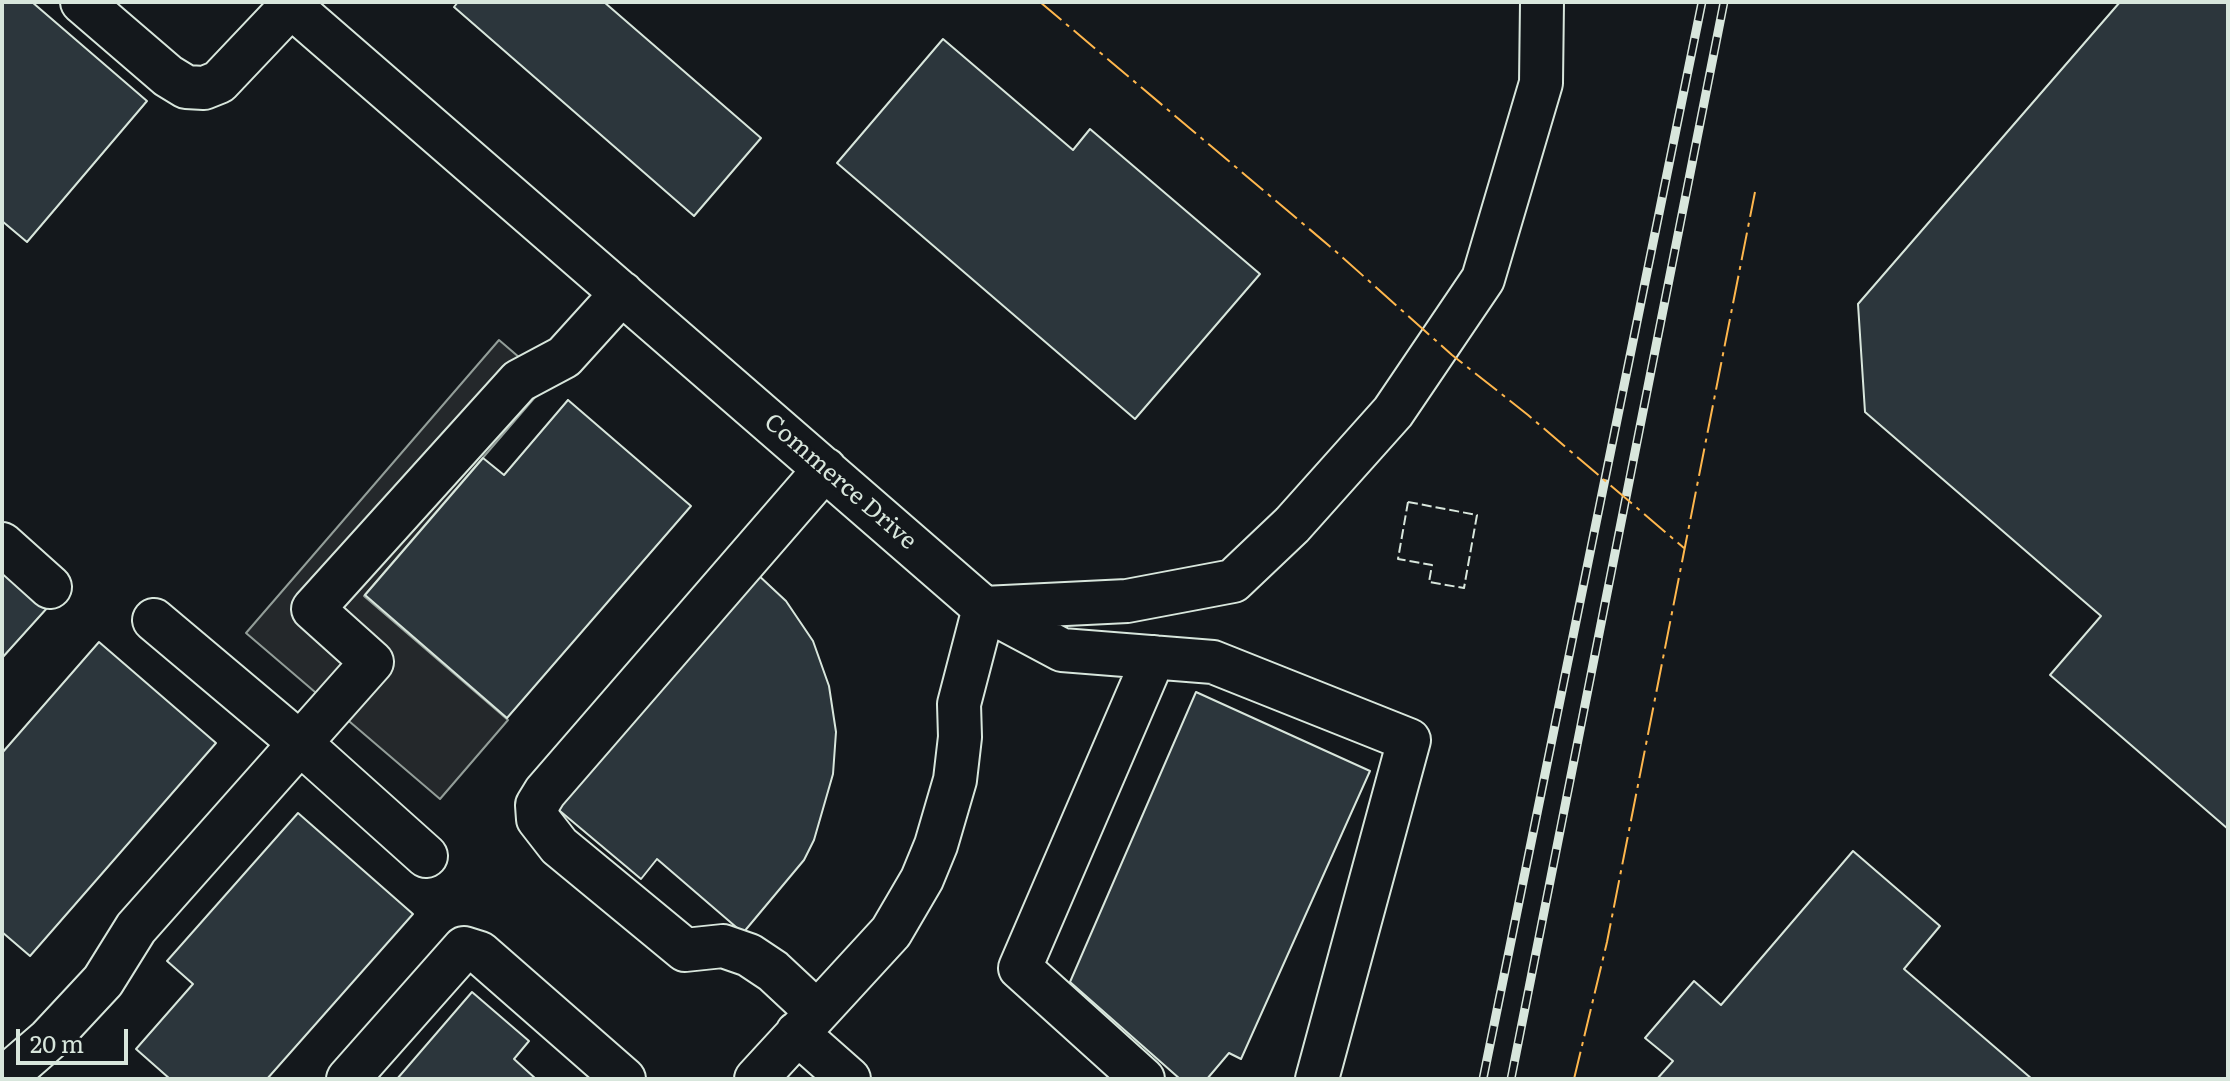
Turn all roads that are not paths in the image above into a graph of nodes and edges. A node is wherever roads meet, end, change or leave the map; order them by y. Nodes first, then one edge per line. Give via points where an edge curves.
1 (82, 2) edge
2 (1542, 2) edge
3 (289, 4) edge
4 (622, 293) junction
5 (825, 469) junction
6 (2, 544) edge
7 (50, 587) dead end
8 (984, 608) junction
9 (154, 620) dead end
10 (1154, 657) junction
11 (300, 743) junction
12 (426, 856) dead end
13 (807, 1023) junction
14 (5, 1077) edge
15 (348, 1079) edge
16 (624, 1079) edge
17 (756, 1079) edge
18 (849, 1079) edge
19 (1143, 1079) edge
20 (1317, 1079) edge

1 - 3 street via 168,76 186,87 204,88 219,82
2 - 8 street via 1541,83 1483,279 1393,412 1292,525 1233,581 1127,601
3 - 4 street, Commerce Drive
4 - 5 street, Commerce Drive
4 - 11 street via 564,357 519,381 313,609 372,662
5 - 8 street, Commerce Drive
5 - 13 street via 537,805 538,819 559,846 685,950 723,946 749,955 773,971
6 - 7 street
8 - 10 street, Commerce Drive via 1062,650
8 - 13 street via 959,704 955,780 922,879 891,932
9 - 11 street
10 - 19 street via 1020,968
10 - 20 street, Commerce Drive via 1213,662 1409,740
11 - 12 street
11 - 14 street via 136,928 103,981
13 - 17 street
13 - 18 street
15 - 16 street via 464,948 480,953

